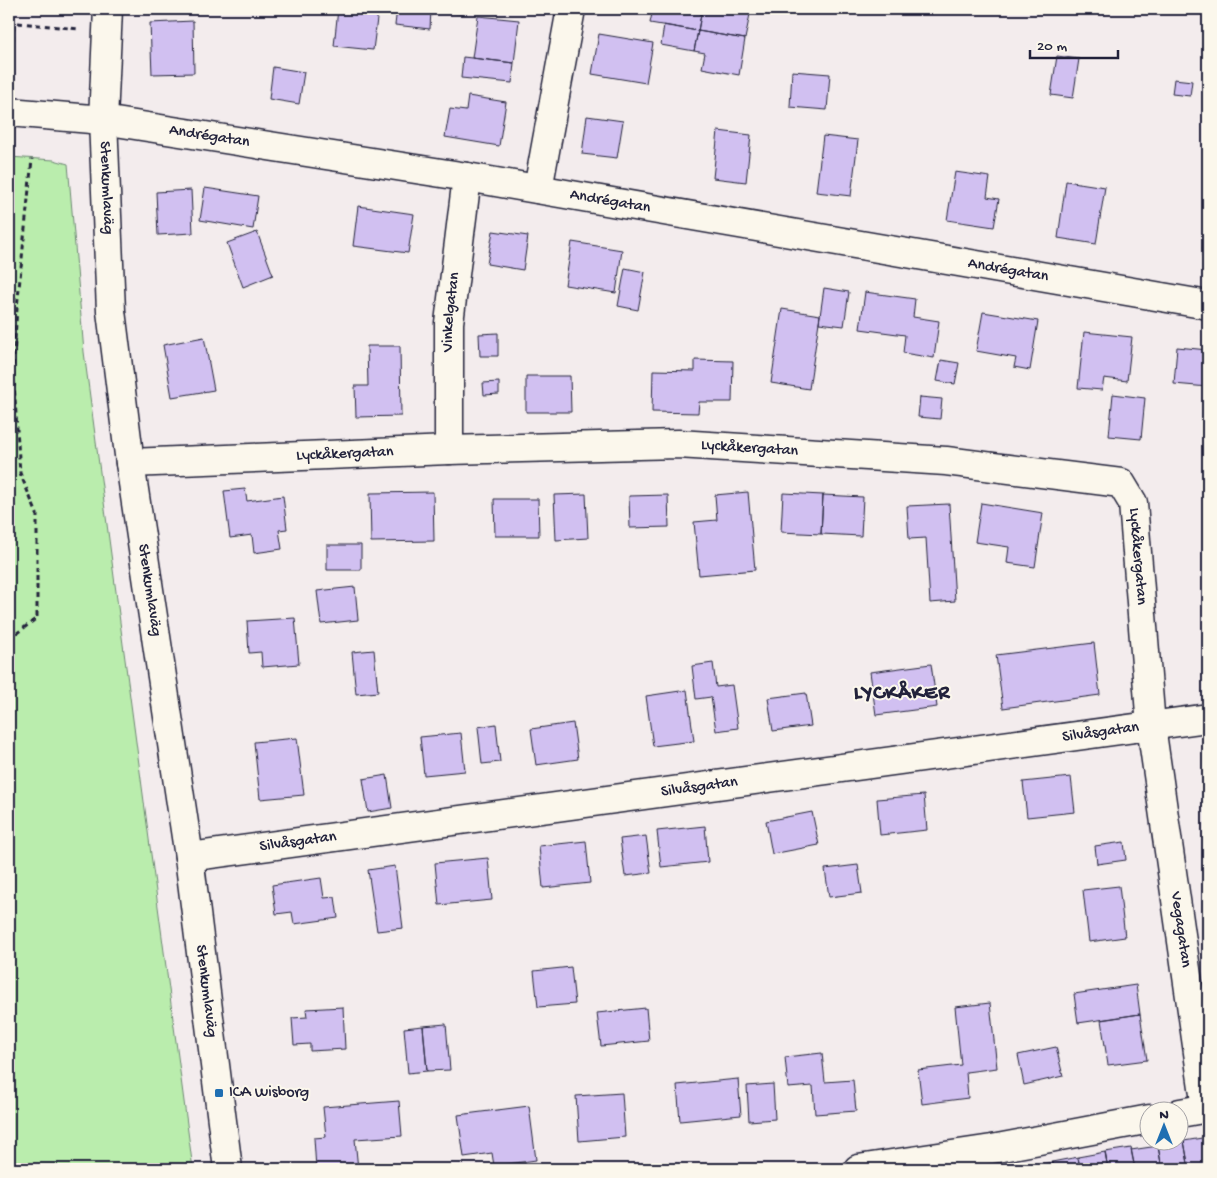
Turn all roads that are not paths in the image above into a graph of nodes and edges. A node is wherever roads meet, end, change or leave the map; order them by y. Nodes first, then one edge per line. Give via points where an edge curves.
1 (571, 9) edge
2 (108, 20) edge
3 (9, 101) edge
4 (104, 120) junction
5 (467, 177) junction
6 (538, 189) junction
7 (1208, 305) edge
8 (449, 450) junction
9 (130, 463) junction
10 (1208, 718) edge
11 (1151, 726) junction
12 (189, 856) junction
13 (1207, 1108) edge
14 (1190, 1111) edge
15 (1140, 1122) edge
16 (996, 1159) edge
17 (917, 1165) edge
18 (228, 1169) edge
19 (858, 1169) edge

1 - 6 street
2 - 4 street, Stenkumlaväg
3 - 4 street, Andrégatan
4 - 5 street, Andrégatan
4 - 9 street, Stenkumlaväg via 111,311
5 - 6 street, Andrégatan
5 - 8 street, Vinkelgatan via 449,323
6 - 7 street, Andrégatan
8 - 9 street, Lyckåkergatan
8 - 11 street, Lyckåkergatan via 678,444 946,461 1121,483 1133,503
9 - 12 street, Stenkumlaväg
10 - 11 street, Silvåsgatan
11 - 12 street, Silvåsgatan
11 - 13 street, Vegagatan
12 - 18 street, Stenkumlaväg
13 - 14 street, Vegagatan
15 - 16 street
16 - 17 street
17 - 19 street

